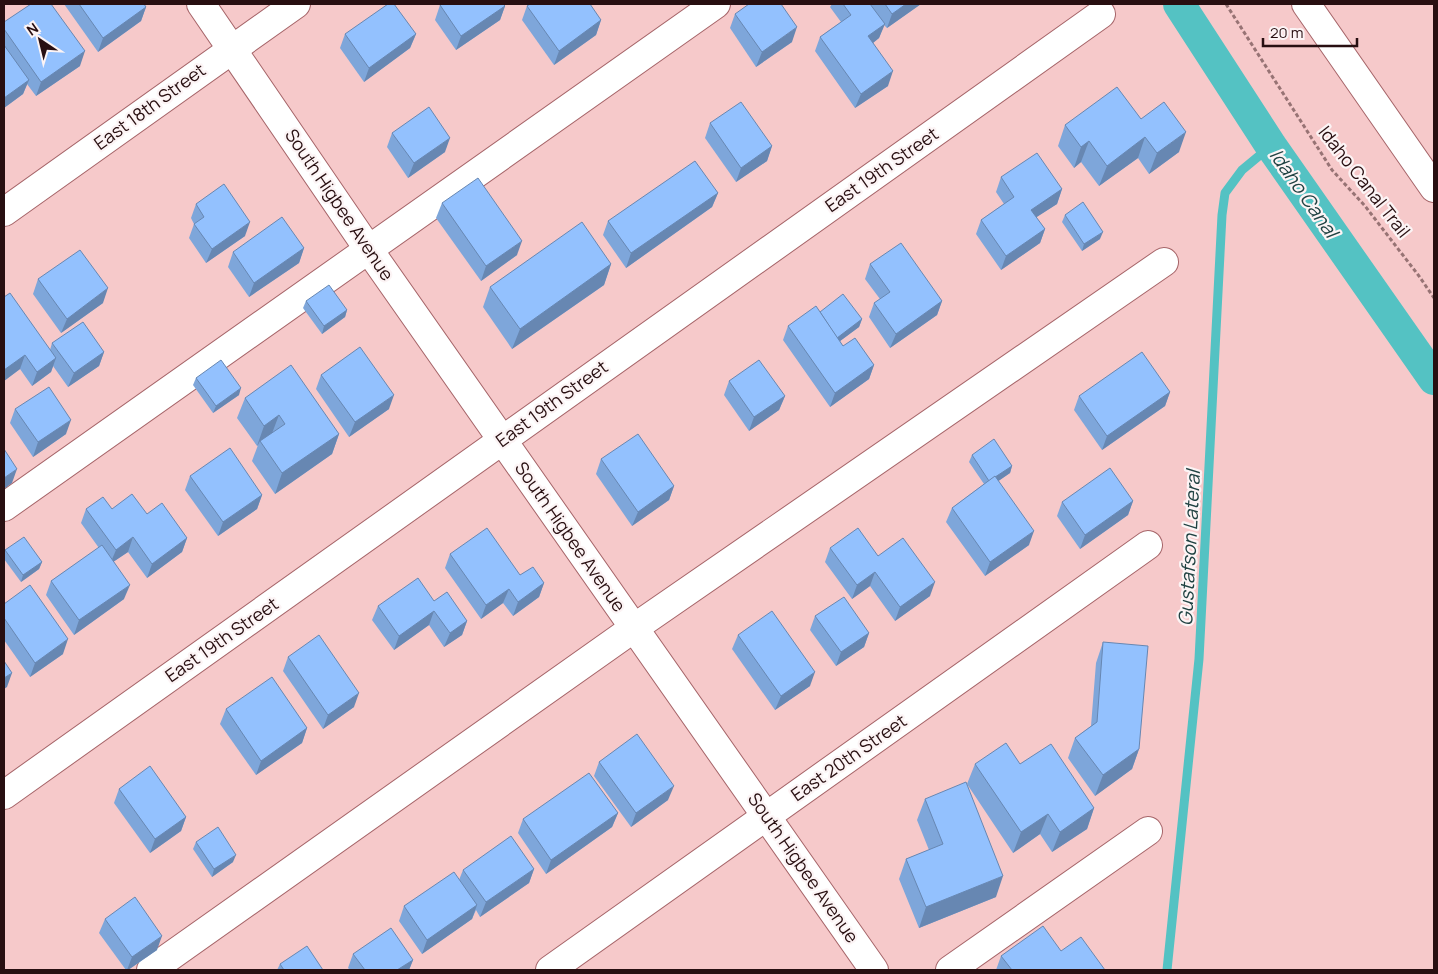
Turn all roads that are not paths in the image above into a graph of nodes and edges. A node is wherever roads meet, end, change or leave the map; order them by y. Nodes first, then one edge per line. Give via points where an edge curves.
1 (200, 4) edge
2 (296, 4) edge
3 (716, 4) edge
4 (1306, 4) edge
5 (1101, 14) dead end
6 (232, 48) junction
7 (1434, 188) edge
8 (4, 212) edge
9 (369, 250) junction
10 (1164, 262) dead end
11 (503, 440) junction
12 (4, 506) edge
13 (1148, 545) dead end
14 (634, 628) junction
15 (4, 795) edge
16 (767, 816) junction
17 (1148, 831) dead end
18 (151, 970) edge
19 (550, 970) edge
20 (874, 970) edge
21 (950, 970) edge

1 - 6 street, South Higbee Avenue
2 - 6 street, East 18th Street
3 - 9 street
4 - 7 street
5 - 11 street, East 19th Street
6 - 8 street, East 18th Street
6 - 9 street, South Higbee Avenue
9 - 11 street, South Higbee Avenue
9 - 12 street
10 - 14 street
11 - 14 street, South Higbee Avenue
11 - 15 street, East 19th Street
13 - 16 street, East 20th Street
14 - 16 street, South Higbee Avenue
14 - 18 street
16 - 19 street, East 20th Street
16 - 20 street, South Higbee Avenue
17 - 21 street

